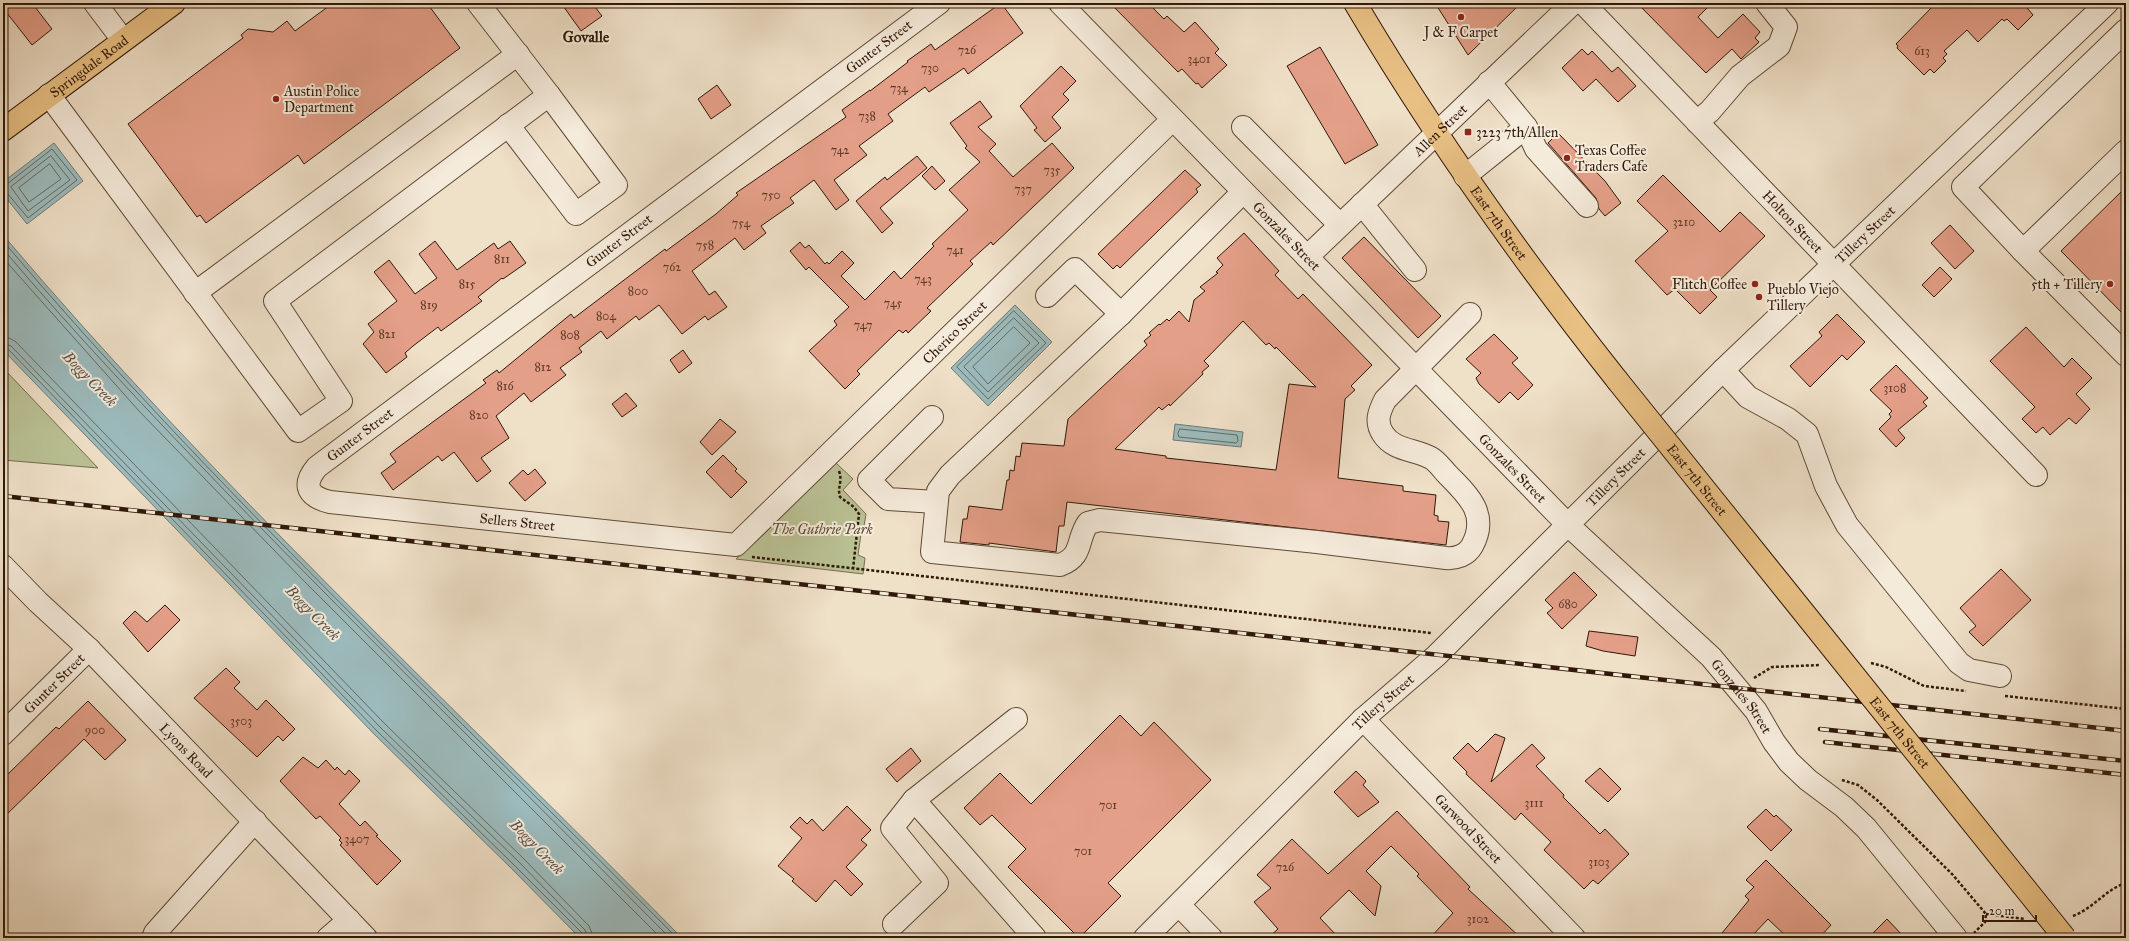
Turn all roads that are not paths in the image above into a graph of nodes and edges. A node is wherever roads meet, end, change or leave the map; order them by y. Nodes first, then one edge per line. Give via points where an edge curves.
1 (95, 3) edge
2 (174, 3) edge
3 (478, 3) edge
4 (939, 3) edge
5 (1060, 3) edge
6 (1355, 3) edge
7 (1573, 3) edge
8 (1583, 3) edge
9 (1767, 3) edge
10 (2108, 3) edge
11 (2126, 30) edge
12 (123, 40) junction
13 (518, 54) junction
14 (1489, 82) junction
15 (49, 94) junction
16 (549, 95) junction
17 (1172, 120) junction
18 (1697, 122) junction
19 (508, 126) junction
20 (1243, 127) dead end
21 (1526, 127) junction
22 (3, 130) edge
23 (1437, 134) junction
24 (2126, 151) edge
25 (1940, 163) junction
26 (1465, 176) junction
27 (1963, 187) junction
28 (1243, 192) junction
29 (1362, 204) junction
30 (1587, 206) dead end
31 (1340, 225) junction
32 (2023, 251) junction
33 (1307, 257) junction
34 (1834, 265) junction
35 (1415, 270) dead end
36 (195, 293) junction
37 (1047, 296) dead end
38 (1121, 314) junction
39 (1470, 314) dead end
40 (2126, 355) edge
41 (1415, 370) junction
42 (1723, 370) junction
43 (932, 417) dead end
44 (2036, 475) dead end
45 (308, 484) joint
46 (936, 502) junction
47 (1568, 525) junction
48 (736, 545) joint
49 (3, 566) edge
50 (89, 649) junction
51 (2000, 686) road end
52 (1016, 719) dead end
53 (1363, 719) junction
54 (3, 734) edge
55 (914, 800) junction
56 (255, 821) junction
57 (1179, 904) junction
58 (349, 920) junction
59 (894, 924) dead end
60 (1955, 936) edge
61 (153, 938) edge
62 (328, 938) edge
63 (366, 938) edge
64 (1035, 938) edge
65 (1145, 938) edge
66 (1211, 938) edge
67 (1574, 938) edge
68 (2064, 938) edge

1 - 12 street
2 - 12 main road, Springdale Road
3 - 13 street
4 - 45 street, Gunter Street via 317,467 310,474
5 - 17 street, Gonzales Street
6 - 23 main road, East 7th Street
7 - 14 street, Allen Street
8 - 18 street, Holton Street
9 - 18 street via 1786,27 1779,46 1740,76
10 - 25 street, Tillery Street
11 - 27 street
12 - 15 main road, Springdale Road
13 - 16 street
13 - 36 street
14 - 21 street
14 - 23 street, Allen Street
15 - 22 main road, Springdale Road
15 - 36 street
16 - 19 street
16 - 19 street via 616,185 576,214
17 - 28 street, Gonzales Street
17 - 48 street, Cherico Street
18 - 34 street, Holton Street
19 - 36 street via 275,301 341,401 298,431
20 - 31 street
21 - 26 street
21 - 30 street via 1536,149
23 - 26 main road, East 7th Street
23 - 29 street, Allen Street
24 - 32 street
25 - 27 street
25 - 34 street, Tillery Street
26 - 68 main road, East 7th Street, bridge via 1559,307
27 - 32 street
28 - 33 street, Gonzales Street
28 - 38 street
29 - 31 street, Allen Street
29 - 35 street
31 - 33 street, Allen Street
32 - 40 street
33 - 41 street, Gonzales Street
34 - 42 street, Tillery Street
34 - 44 street, Holton Street
37 - 38 street via 1075,269
38 - 46 street via 950,475 938,491
39 - 41 street
41 - 46 street via 1385,400 1379,412 1378,424 1383,435 1393,445 1432,458 1475,504 1479,518 1477,534 1472,547 1455,559 1100,520 1088,523 1081,535 1076,555 1060,565 955,555 932,552
41 - 47 street, Gonzales Street
42 - 47 street, Tillery Street
42 - 51 street via 1748,397 1788,419 1807,434 1826,486 1847,525 1959,663
43 - 46 street via 869,480 888,499
45 - 48 street, Sellers Street via 312,493 320,500 330,502
47 - 53 street, Tillery Street via 1436,656
47 - 60 street, Gonzales Street via 1711,657 1756,711 1789,762 1866,828
49 - 50 street, Lyons Road
50 - 54 street, Gunter Street
50 - 56 street, Lyons Road
52 - 55 street
53 - 57 street, Tillery Street
53 - 67 street, Garwood Street
55 - 59 street via 892,828 937,883
55 - 64 street
56 - 58 street, Lyons Road
56 - 61 street
57 - 65 street, Tillery Street
57 - 66 street
58 - 62 street
58 - 63 street, Lyons Road

